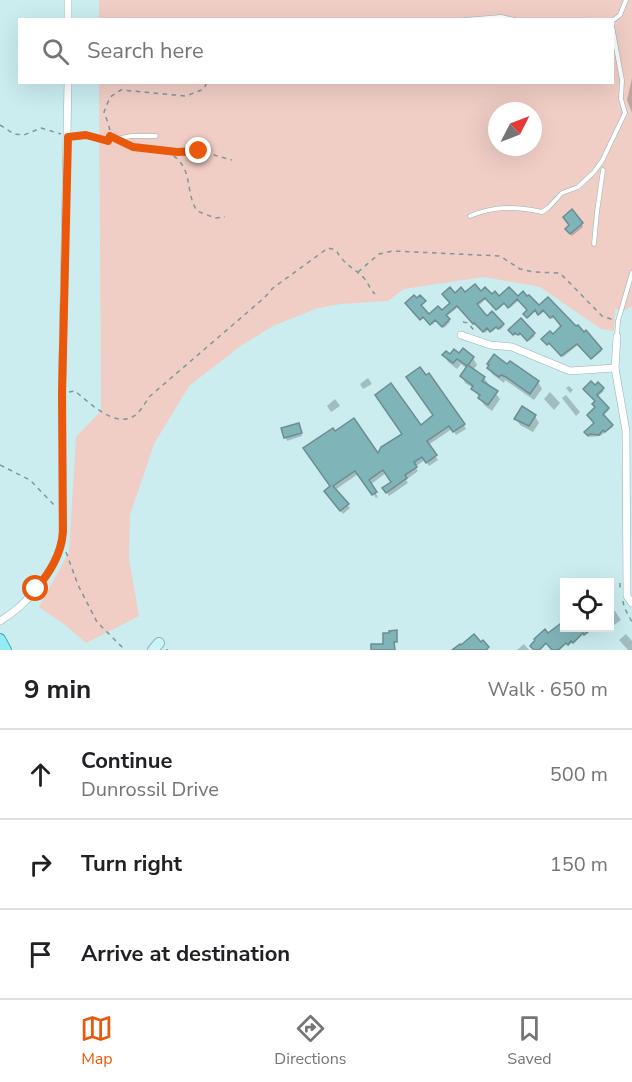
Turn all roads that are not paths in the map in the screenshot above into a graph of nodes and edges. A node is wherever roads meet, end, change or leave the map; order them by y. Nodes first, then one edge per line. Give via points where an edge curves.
1 (68, 0) edge
2 (626, 0) edge
3 (68, 18) edge
4 (489, 18) edge
5 (506, 18) edge
6 (614, 20) edge
7 (614, 37) edge
8 (68, 84) edge
9 (156, 136) dead end
10 (116, 139) road end
11 (603, 170) dead end
12 (470, 216) dead end
13 (594, 243) dead end
14 (632, 273) edge
15 (461, 335) dead end
16 (617, 337) joint
17 (615, 368) junction
18 (632, 603) edge
19 (15, 610) junction
20 (0, 612) edge
21 (0, 621) edge
22 (0, 639) edge
23 (6, 650) edge

1 - 3 street
2 - 6 lane
4 - 5 lane
7 - 12 lane via 625,113 594,172 542,212 505,206
8 - 19 street via 62,542 43,580
9 - 10 lane
11 - 13 lane
14 - 16 lane
15 - 17 street via 490,345 512,347 570,371
16 - 17 street
17 - 18 street via 626,431 627,596
19 - 20 street
19 - 21 street
22 - 23 main road

